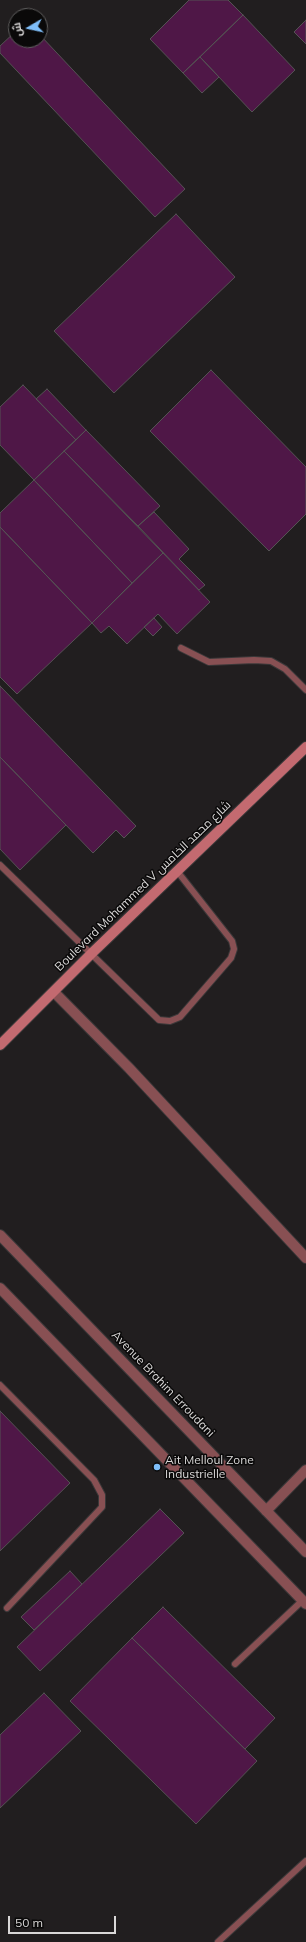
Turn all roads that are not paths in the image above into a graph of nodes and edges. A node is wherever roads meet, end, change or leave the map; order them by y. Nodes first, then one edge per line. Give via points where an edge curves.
1 (181, 648) dead end
2 (306, 690) edge
3 (306, 746) edge
4 (0, 865) edge
5 (177, 871) junction
6 (92, 953) junction
7 (54, 992) junction
8 (0, 1045) edge
9 (0, 1235) edge
10 (306, 1258) edge
11 (0, 1288) edge
12 (0, 1385) edge
13 (306, 1470) edge
14 (266, 1511) junction
15 (306, 1552) edge
16 (305, 1600) edge
17 (7, 1608) dead end
18 (235, 1664) dead end
19 (306, 1861) edge
20 (218, 1942) edge

1 - 2 lane via 209,662 271,661 285,669
3 - 5 main road, Boulevard Mohammed V شارع محمد الخامس
4 - 6 lane
5 - 6 main road, Boulevard Mohammed V شارع محمد الخامس
5 - 6 lane via 232,941 234,949 231,958 180,1017 170,1021 159,1020
6 - 7 main road, Boulevard Mohammed V شارع محمد الخامس
7 - 8 main road, Boulevard Mohammed V شارع محمد الخامس
7 - 10 street
9 - 14 street, Avenue Brahim Erroudani
11 - 16 street
12 - 17 lane via 94,1480 102,1495 102,1507
13 - 14 street
14 - 15 street, Avenue Brahim Erroudani
16 - 18 lane
19 - 20 lane

